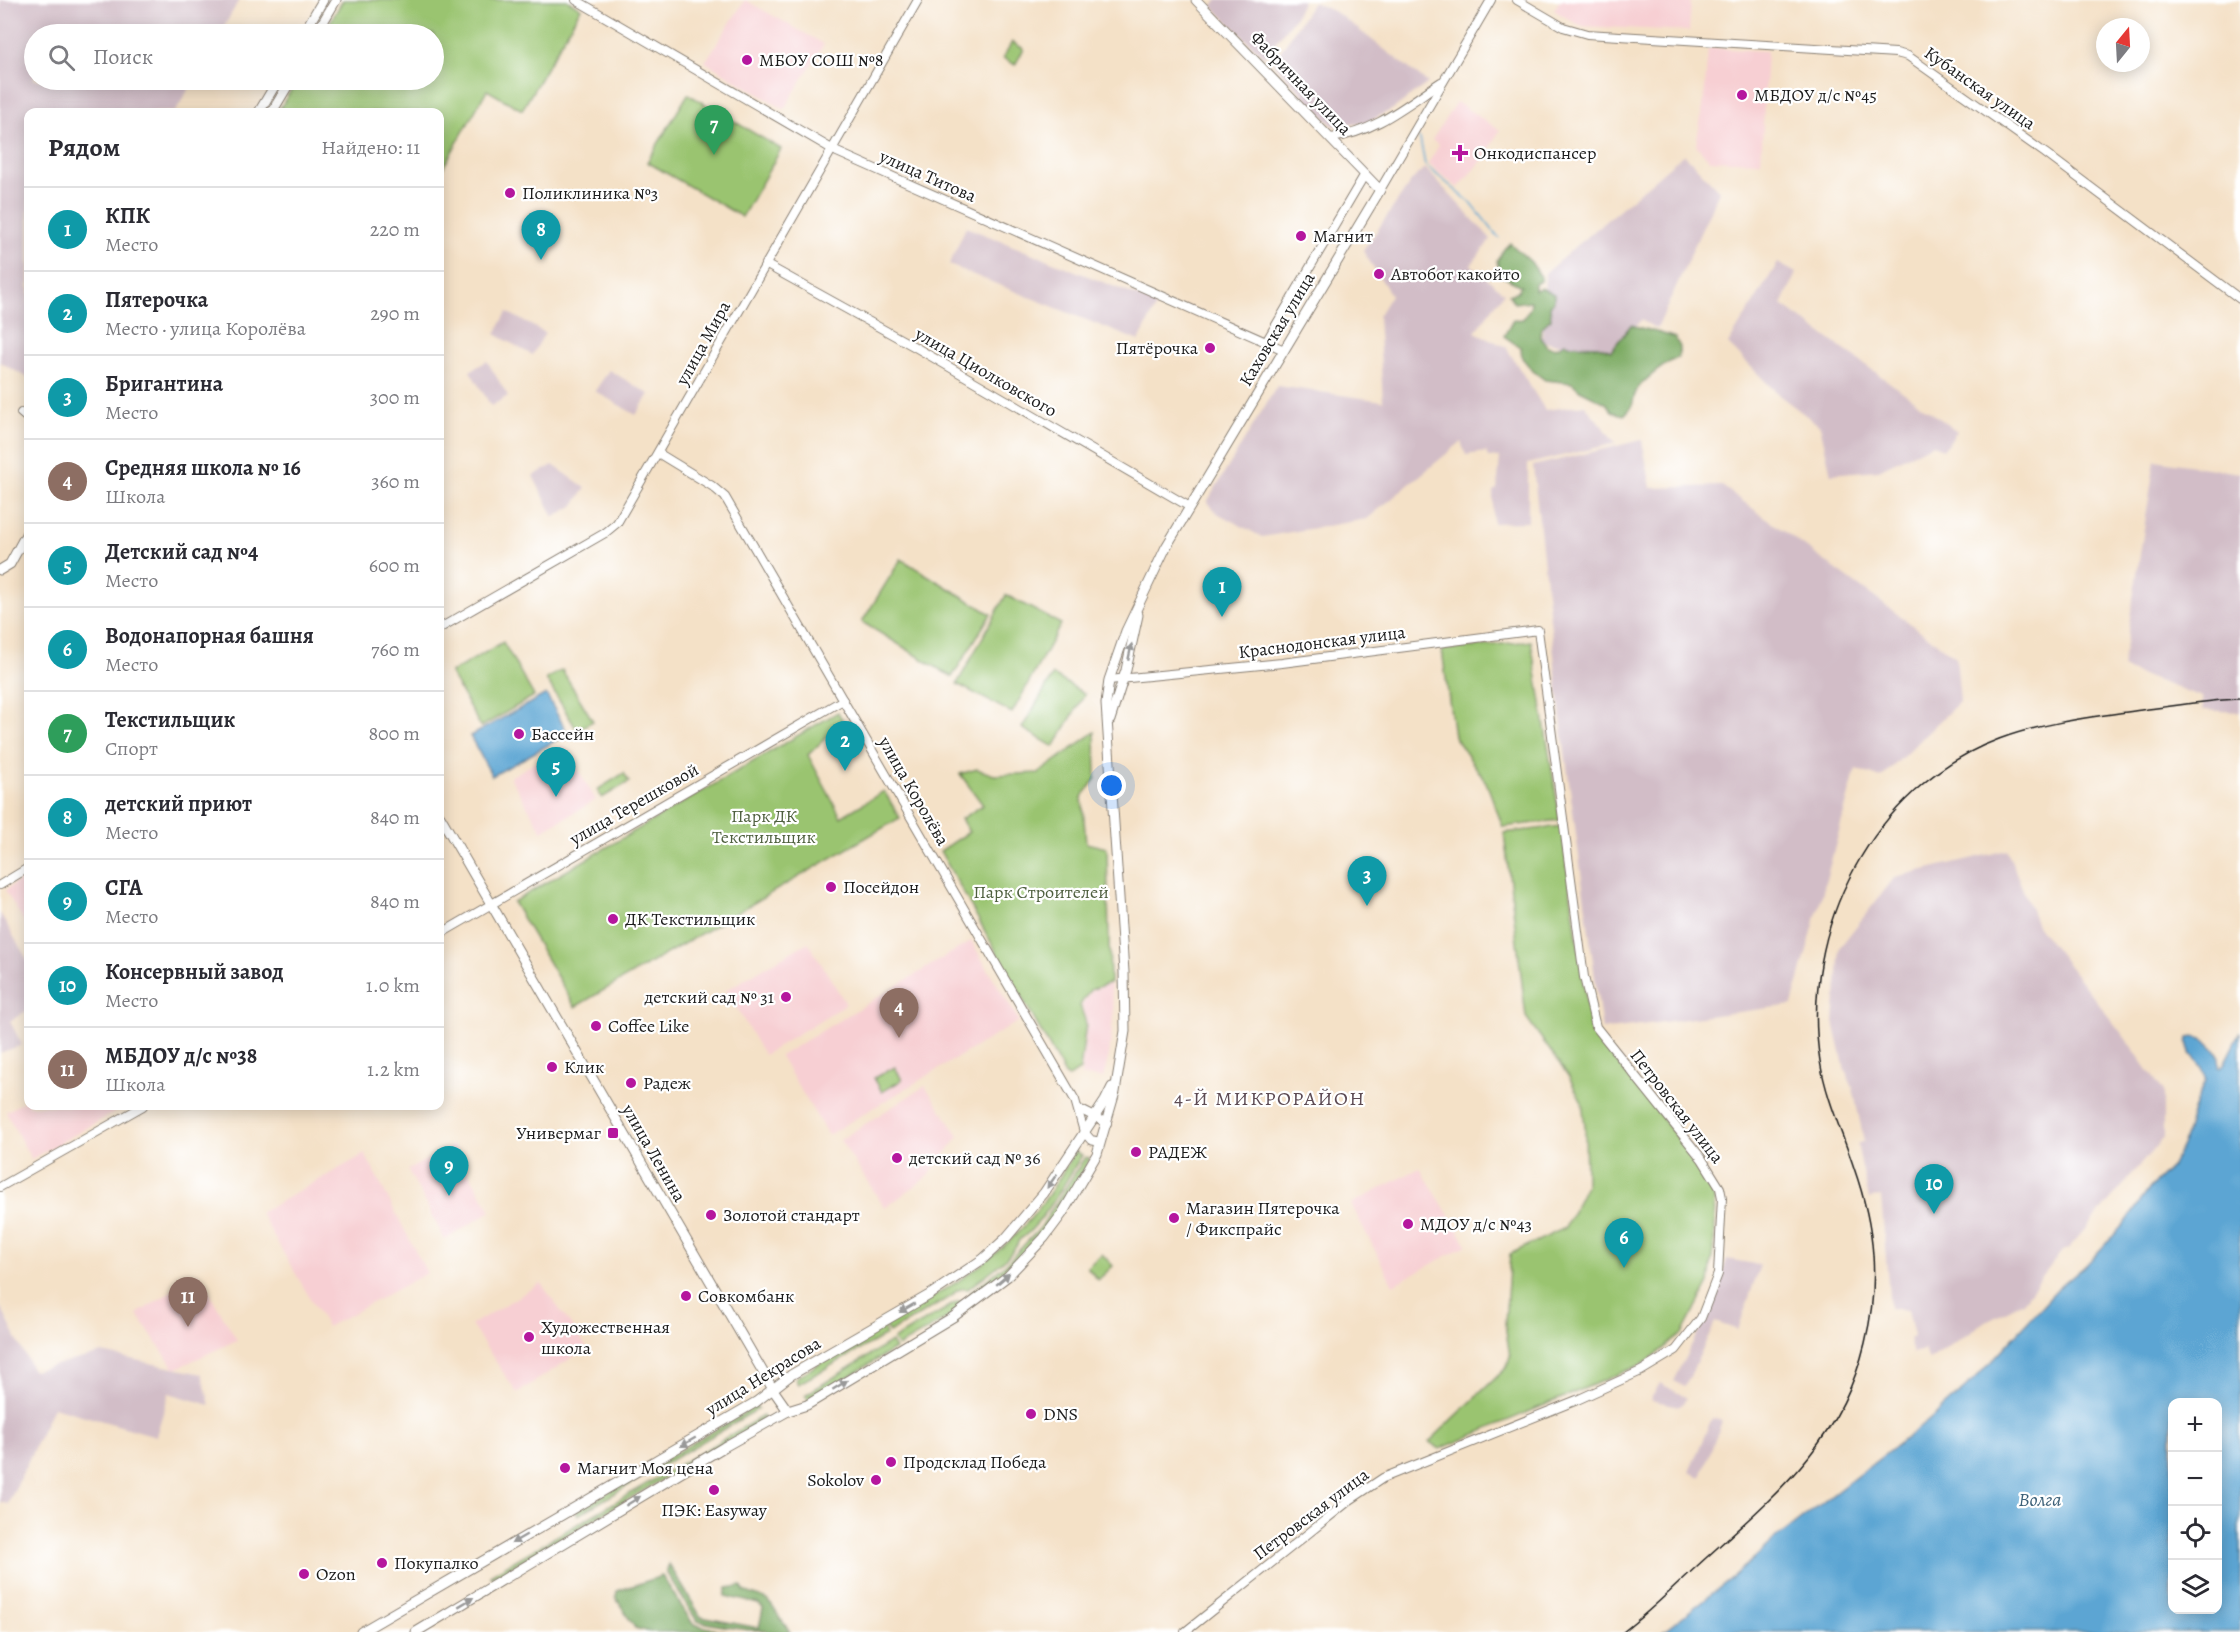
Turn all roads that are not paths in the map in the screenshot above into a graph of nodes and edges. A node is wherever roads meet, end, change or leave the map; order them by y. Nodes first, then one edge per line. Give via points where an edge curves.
1 (323, 0) edge
2 (336, 0) edge
3 (576, 0) edge
4 (918, 0) edge
5 (1196, 0) edge
6 (1491, 0) edge
7 (1516, 0) edge
8 (309, 24) edge
9 (322, 24) edge
10 (1444, 79) junction
11 (272, 90) edge
12 (285, 90) edge
13 (261, 108) edge
14 (274, 108) edge
15 (1331, 138) junction
16 (832, 149) junction
17 (1365, 174) junction
18 (1380, 190) junction
19 (765, 264) junction
20 (2240, 299) edge
21 (1266, 342) junction
22 (1284, 350) junction
23 (658, 453) junction
24 (1190, 507) junction
25 (24, 538) edge
26 (0, 570) edge
27 (1142, 597) junction
28 (444, 626) edge
29 (1538, 630) joint
30 (1109, 680) junction
31 (1123, 680) junction
32 (843, 700) junction
33 (1108, 728) junction
34 (444, 823) edge
35 (24, 870) edge
36 (0, 885) edge
37 (491, 904) junction
38 (444, 932) edge
39 (1117, 1077) junction
40 (1078, 1108) junction
41 (135, 1110) edge
42 (1094, 1116) junction
43 (1107, 1123) junction
44 (1084, 1132) junction
45 (1100, 1142) junction
46 (0, 1187) edge
47 (774, 1391) junction
48 (788, 1411) junction
49 (362, 1632) edge
50 (416, 1632) edge
51 (1185, 1632) edge

1 - 8 main road
2 - 9 main road
3 - 16 street, улица Титова
4 - 16 street, улица Мира
5 - 15 main road, Фабричная улица
6 - 10 street
7 - 20 street, Кубанская улица via 1563,27 1587,34 1908,56 2037,146
10 - 15 street via 1383,122 1361,132
10 - 18 street, Каховская улица
11 - 13 main road
12 - 14 main road
15 - 17 main road, Фабричная улица
16 - 19 street, улица Мира
16 - 21 street, улица Титова
17 - 18 main road, Фабричная улица
17 - 21 street
18 - 22 main road, Каховская улица
19 - 23 street, улица Мира
19 - 24 street, улица Циолковского
21 - 22 street, улица Титова
22 - 24 main road, Каховская улица
23 - 28 street, улица Мира via 617,524
23 - 32 street, улица Королёва via 725,497
24 - 27 main road, Каховская улица
25 - 26 main road via 10,564
27 - 30 main road, Каховская улица
31 -> 27 main road, Каховская улица
29 - 31 street, Краснодонская улица
29 - 51 street, Петровская улица via 1584,977 1596,1027 1702,1159 1720,1188 1718,1274 1712,1292 1692,1332 1663,1359 1577,1400 1383,1478
30 - 31 street, Краснодонская улица
30 - 33 main road, улица Некрасова
31 - 33 main road, Каховская улица
32 - 37 street, улица Терешковой
32 - 40 street, улица Королёва
33 - 39 main road, улица Некрасова via 1125,1007 1124,1044
34 - 37 main road, улица Ленина
35 - 36 street
37 - 38 street, улица Терешковой
37 - 47 main road, улица Ленина
39 - 42 main road, улица Некрасова
39 - 43 main road, улица Некрасова
40 - 42 street
40 - 44 street, улица Королёва
41 - 46 street
42 - 43 street
42 - 44 main road, улица Некрасова
43 - 45 main road, улица Некрасова
44 - 45 street via 1091,1140
44 -> 47 main road, улица Некрасова via 1027,1215 983,1259 791,1376
48 -> 45 main road, улица Некрасова via 807,1405 953,1317 1008,1276 1062,1214 1094,1161
47 - 48 main road, улица Ленина
47 -> 49 main road, улица Некрасова
50 -> 48 main road, улица Некрасова

